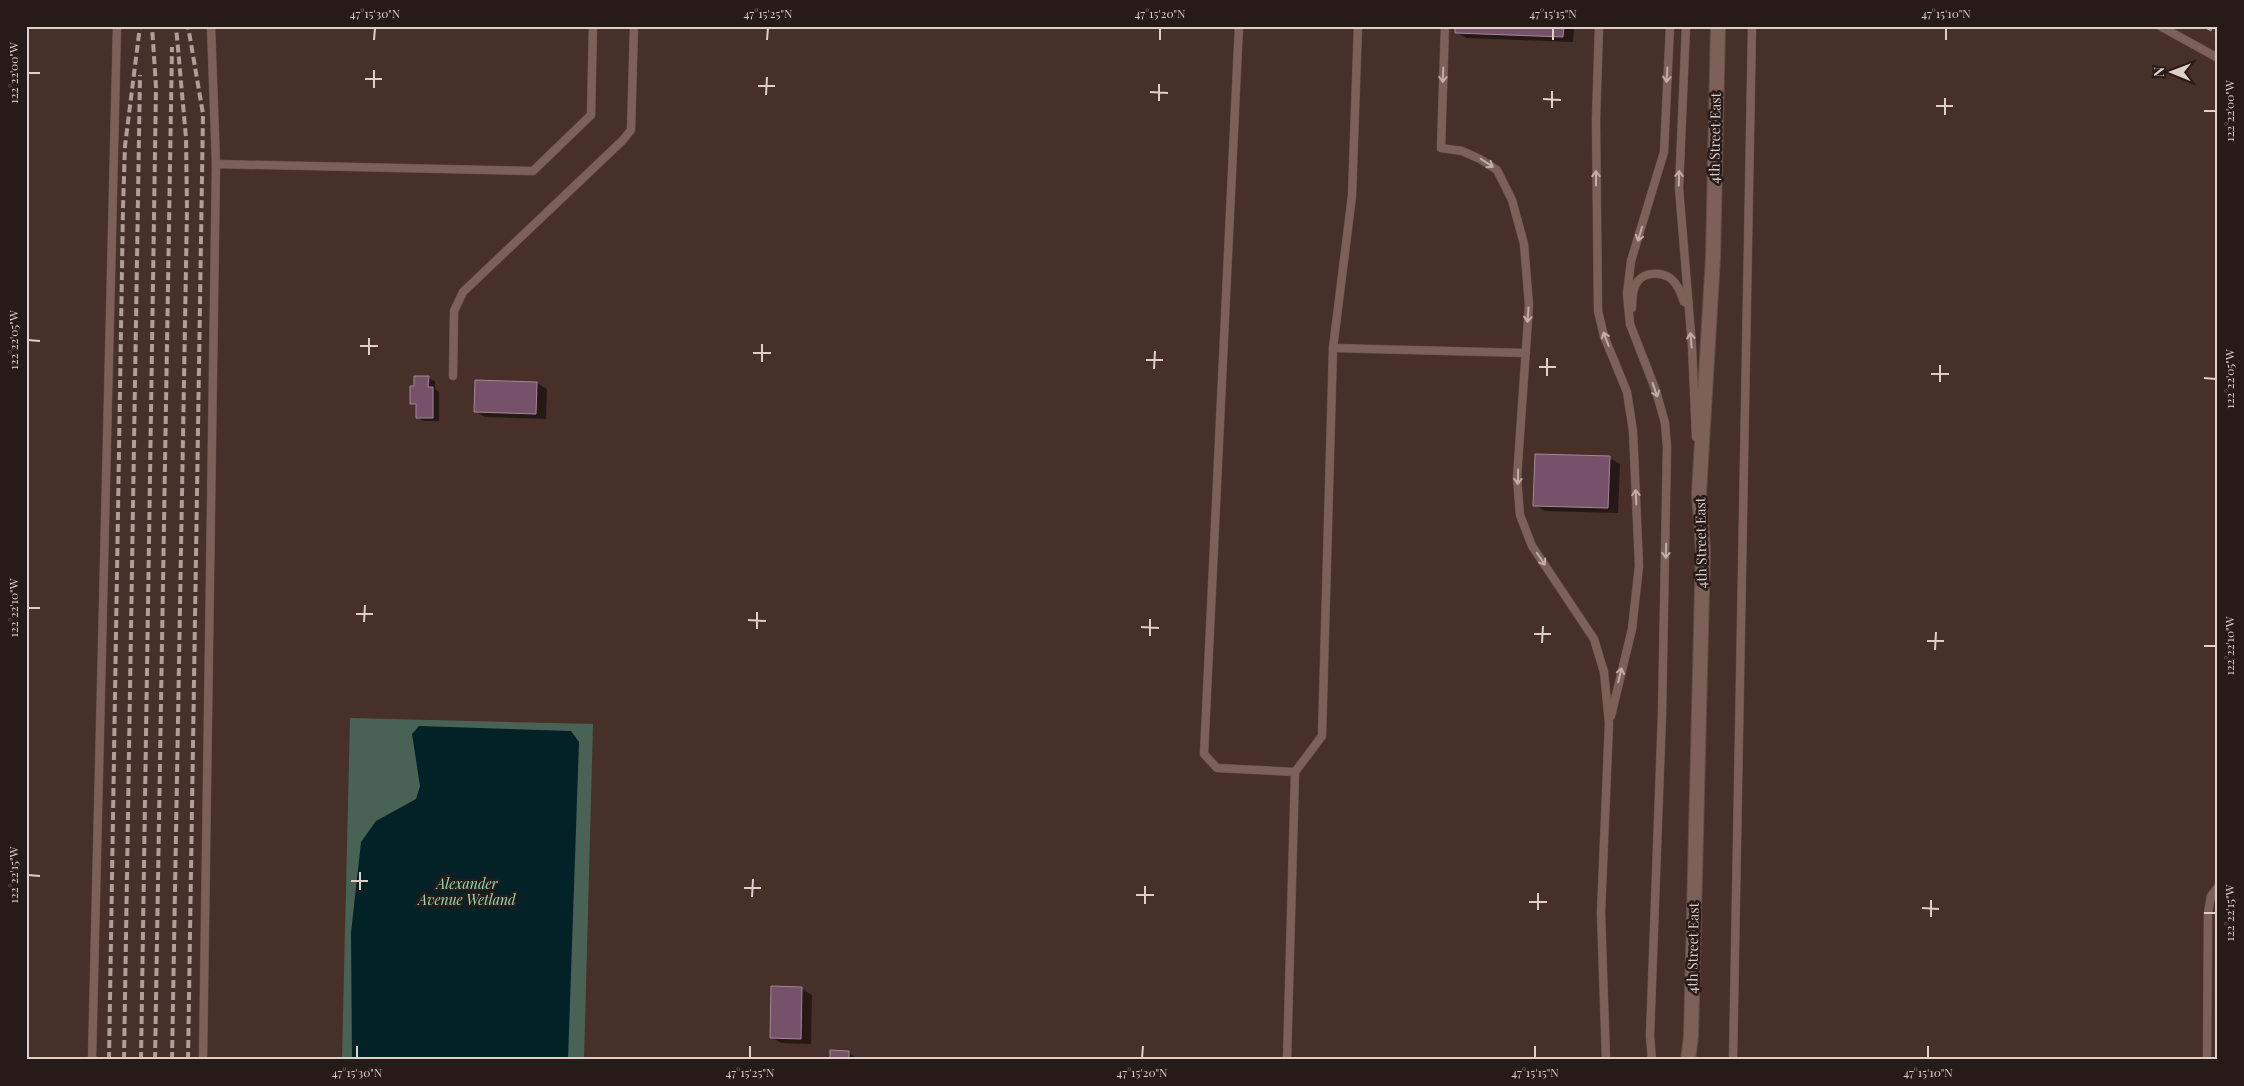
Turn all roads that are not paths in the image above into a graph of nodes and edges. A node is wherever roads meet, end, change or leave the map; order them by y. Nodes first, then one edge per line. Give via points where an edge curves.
1 (117, 26) edge
2 (211, 26) edge
3 (593, 26) edge
4 (634, 26) edge
5 (1239, 26) edge
6 (1358, 26) edge
7 (1445, 26) edge
8 (1599, 26) edge
9 (1670, 26) edge
10 (1686, 26) edge
11 (1718, 26) edge
12 (1752, 26) edge
13 (2160, 26) edge
14 (2218, 58) edge
15 (216, 164) junction
16 (1688, 313) junction
17 (1630, 324) junction
18 (1333, 348) junction
19 (1526, 353) junction
20 (453, 376) dead end
21 (1699, 494) junction
22 (1609, 723) junction
23 (1296, 772) junction
24 (2218, 887) edge
25 (92, 1060) edge
26 (203, 1060) edge
27 (1287, 1060) edge
28 (1606, 1060) edge
29 (1652, 1060) edge
30 (1688, 1060) edge
31 (1733, 1060) edge
32 (2207, 1060) edge

1 - 25 lane
2 - 15 lane
3 - 15 lane via 591,115 533,171
4 - 20 lane via 631,130 463,292 454,311
5 - 23 lane via 1204,754 1217,768
6 - 18 lane via 1352,196
7 -> 19 lane via 1441,148 1474,156 1498,170 1512,200 1524,244 1529,305
22 -> 8 lane via 1632,629 1639,566 1633,431 1627,392 1604,336 1598,311 1596,148
9 -> 17 lane via 1664,152 1631,261 1626,294
16 -> 10 lane via 1679,188
11 - 21 street, 4th Street East via 1713,258
12 - 31 lane
13 - 14 lane
15 - 26 lane
16 - 17 lane via 1680,289 1670,278 1656,274 1637,282
21 -> 16 lane
17 -> 29 lane via 1656,391 1665,423 1667,447 1662,714 1650,1036
18 - 19 lane
18 - 23 lane via 1322,736
19 -> 22 lane via 1517,478 1520,515 1532,546 1594,639 1604,672
21 - 30 street, 4th Street East via 1703,550
22 - 28 lane via 1601,912
23 - 27 lane
24 - 32 lane via 2211,896 2208,912

